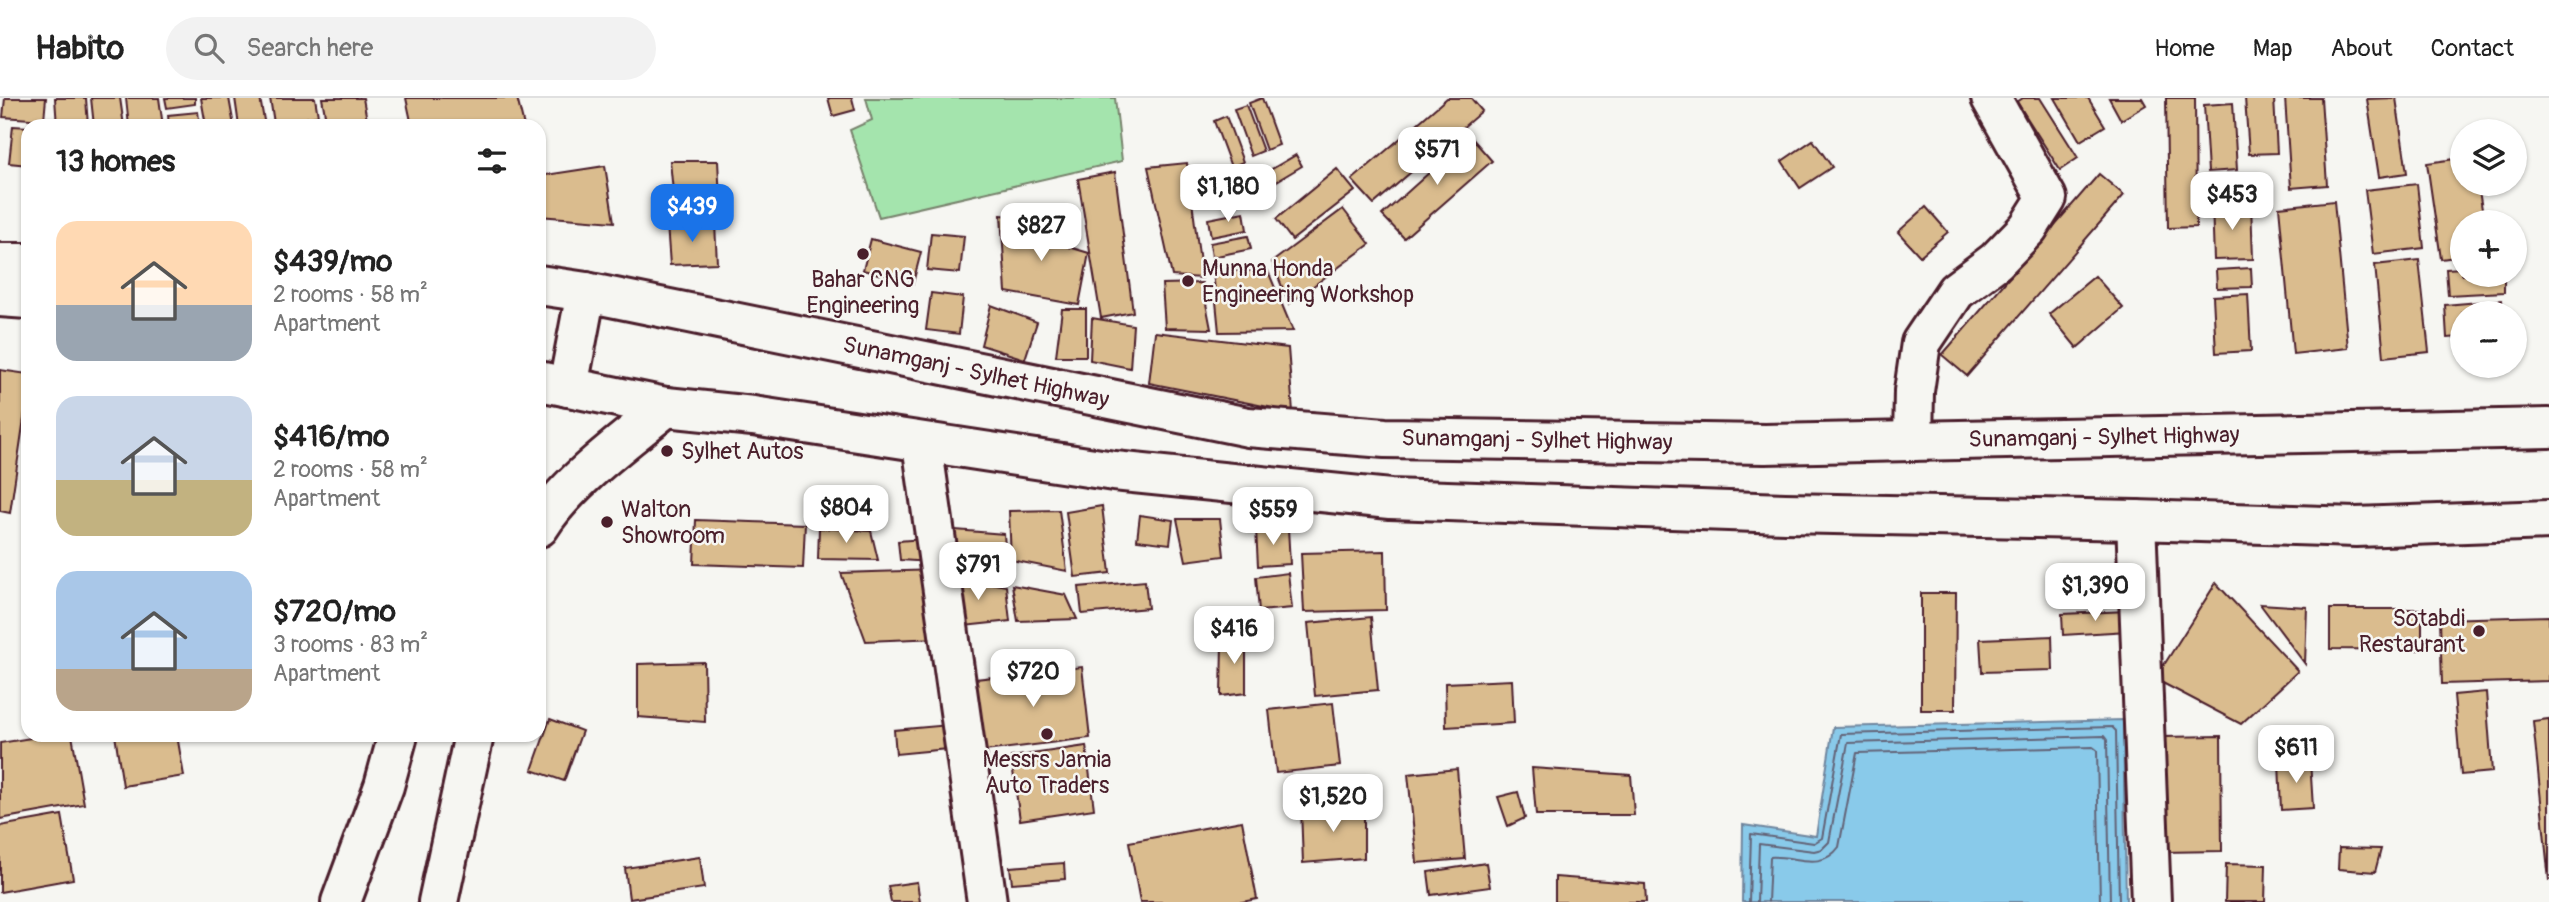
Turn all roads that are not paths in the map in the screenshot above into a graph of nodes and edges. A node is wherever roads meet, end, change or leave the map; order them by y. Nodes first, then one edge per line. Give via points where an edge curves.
1 (1991, 98) edge
2 (0, 262) edge
3 (21, 263) edge
4 (546, 286) edge
5 (586, 292) junction
6 (0, 297) edge
7 (21, 298) edge
8 (553, 384) edge
9 (666, 407) junction
10 (2549, 428) edge
11 (1913, 441) junction
12 (922, 443) junction
13 (546, 516) edge
14 (2136, 520) junction
15 (2549, 520) edge
16 (396, 742) edge
17 (472, 742) edge
18 (341, 902) edge
19 (438, 902) edge
20 (987, 902) edge
21 (2151, 902) edge

1 - 11 main road via 2047,198 2028,228 1996,261 1956,291 1921,343
2 - 3 main road
4 - 5 main road, Sunamganj - Sylhet Highway
5 - 8 main road
5 - 11 main road, Sunamganj - Sylhet Highway via 1248,427 1385,438 1765,444
6 - 7 main road
8 - 9 main road
9 - 12 main road
9 - 13 main road
10 - 11 main road, Sunamganj - Sylhet Highway
12 - 14 main road via 1114,471 1390,499
12 - 20 main road
14 - 15 main road via 2356,527
14 - 21 main road
16 - 18 main road
17 - 19 main road

